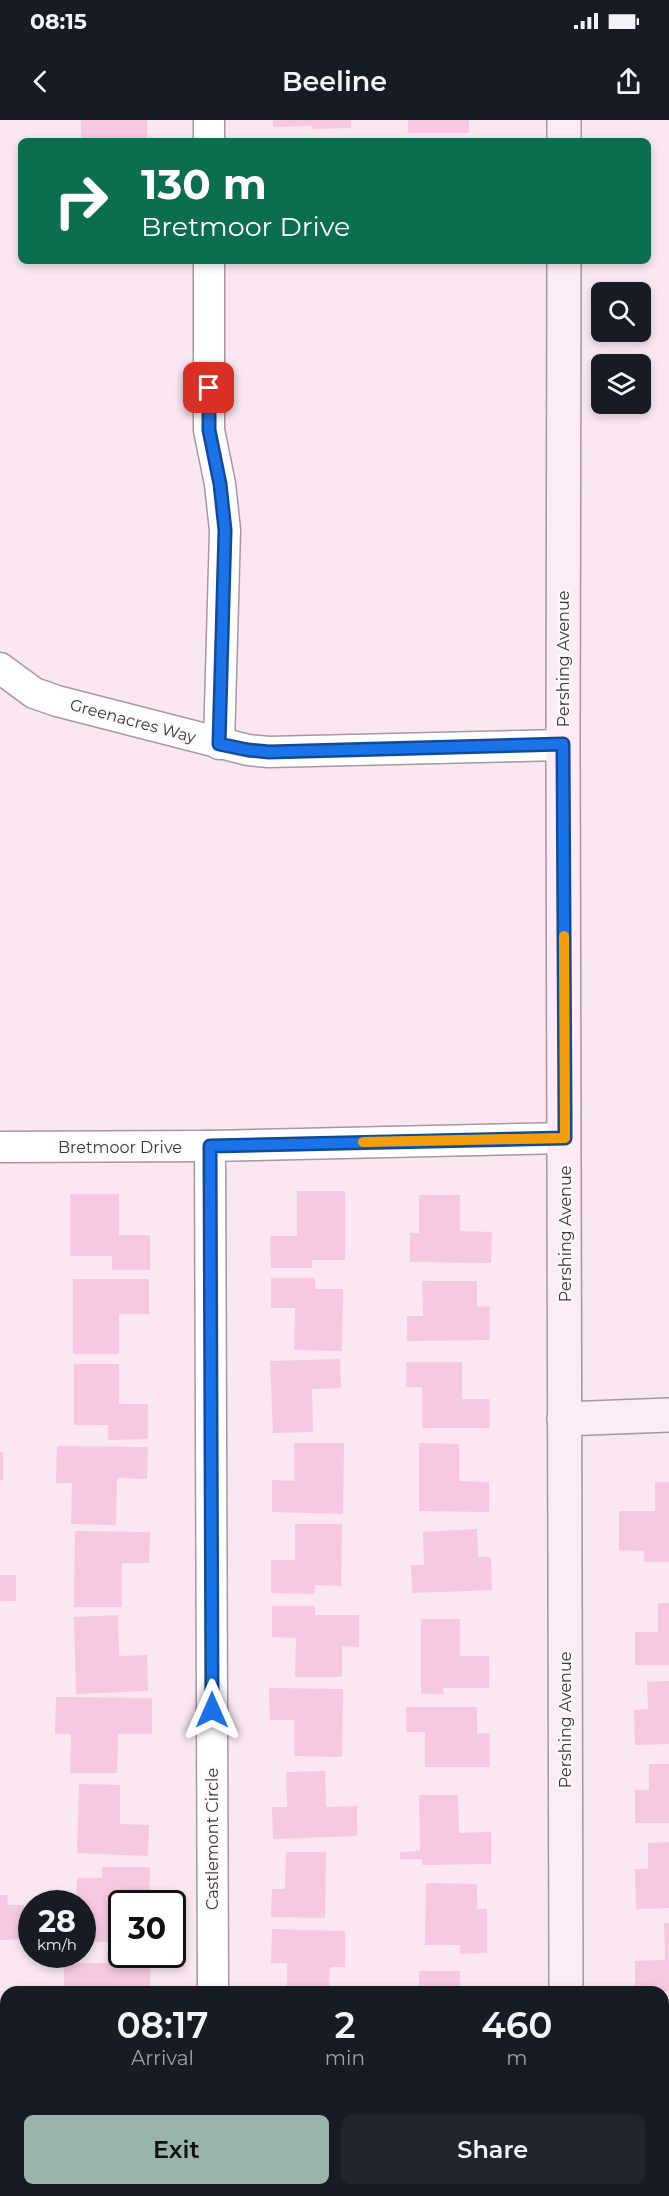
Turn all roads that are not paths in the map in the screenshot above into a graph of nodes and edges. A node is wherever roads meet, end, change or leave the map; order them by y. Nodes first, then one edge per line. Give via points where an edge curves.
1 (209, 120) edge
2 (564, 120) edge
3 (209, 138) edge
4 (564, 138) edge
5 (209, 264) edge
6 (564, 264) edge
7 (0, 668) edge
8 (219, 744) junction
9 (563, 744) junction
10 (565, 1138) junction
11 (210, 1146) junction
12 (0, 1148) edge
13 (669, 1415) edge
14 (564, 1419) junction
15 (213, 1986) edge
16 (566, 1986) edge

1 - 3 street
2 - 4 street
5 - 8 street via 209,430 225,530
6 - 9 street, Pershing Avenue
7 - 8 street, Greenacres Way via 34,693
8 - 9 street, Greenacres Way via 269,752
9 - 10 street, Pershing Avenue
10 - 11 street, Bretmoor Drive
10 - 14 street, Pershing Avenue
11 - 12 street, Bretmoor Drive
11 - 15 street, Castlemont Circle
13 - 14 street
14 - 16 street, Pershing Avenue

